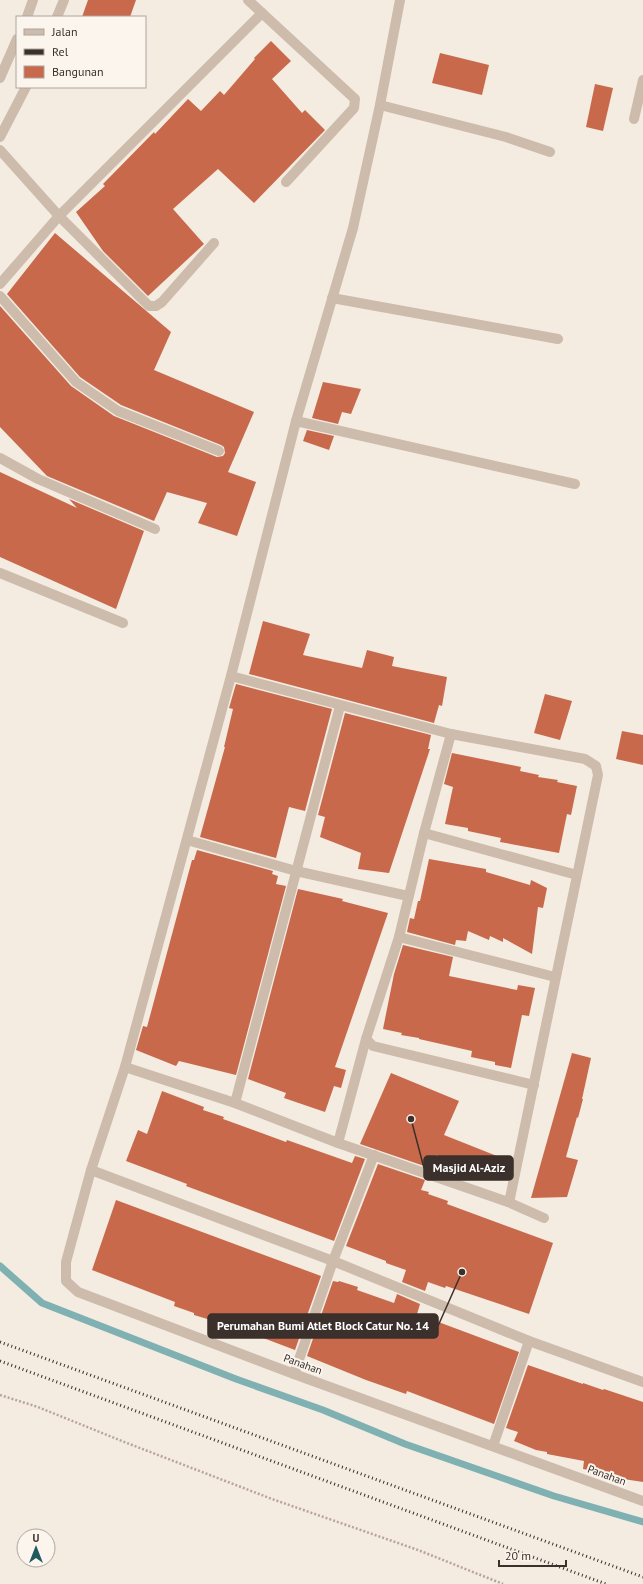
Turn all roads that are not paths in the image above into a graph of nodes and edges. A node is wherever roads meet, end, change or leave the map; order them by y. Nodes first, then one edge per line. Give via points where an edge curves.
1 (33, 0) edge
2 (64, 0) edge
3 (248, 0) edge
4 (400, 0) edge
5 (262, 13) junction
6 (27, 16) edge
7 (57, 16) edge
8 (16, 41) edge
9 (0, 78) edge
10 (643, 80) edge
11 (25, 88) edge
12 (380, 105) junction
13 (634, 118) dead end
14 (0, 137) edge
15 (0, 150) edge
16 (550, 152) dead end
17 (286, 182) dead end
18 (60, 216) junction
19 (214, 243) dead end
20 (0, 284) edge
21 (0, 296) edge
22 (332, 298) junction
23 (558, 339) dead end
24 (296, 421) junction
25 (219, 451) dead end
26 (0, 458) edge
27 (575, 484) dead end
28 (155, 529) dead end
29 (0, 573) edge
30 (123, 622) dead end
31 (231, 676) junction
32 (340, 706) junction
33 (451, 734) junction
34 (424, 833) junction
35 (187, 840) junction
36 (296, 871) junction
37 (577, 875) junction
38 (408, 896) junction
39 (399, 937) junction
40 (555, 977) junction
41 (366, 1039) junction
42 (125, 1067) junction
43 (534, 1085) junction
44 (235, 1103) junction
45 (338, 1143) junction
46 (374, 1155) junction
47 (91, 1170) junction
48 (508, 1202) junction
49 (544, 1218) dead end
50 (333, 1261) junction
51 (529, 1341) junction
52 (294, 1374) junction
53 (643, 1382) edge
54 (493, 1446) junction
55 (643, 1501) edge

1 - 6 street
2 - 7 street
3 - 5 street
4 - 12 street, Panahan
5 - 17 street via 355,98 354,108
5 - 18 street
8 - 9 street
10 - 13 street
11 - 14 street
12 - 16 street via 506,137
12 - 22 street, Panahan via 354,228
15 - 18 street
18 - 19 street via 149,306 156,306 162,302
18 - 20 street
21 - 25 street via 76,382 118,411
22 - 23 street
22 - 24 street, Panahan
24 - 27 street
24 - 31 street, Panahan
26 - 28 street via 38,480
29 - 30 street
31 - 32 street
31 - 35 street, Panahan
32 - 33 street
32 - 36 street
33 - 34 street
33 - 37 street via 585,759 596,766 598,775
34 - 37 street
34 - 38 street
35 - 36 street
35 - 42 street, Panahan
36 - 38 street
36 - 44 street
37 - 40 street
38 - 39 street
39 - 40 street
39 - 41 street
40 - 43 street
41 - 43 street via 374,1046
41 - 45 street
42 - 44 street
42 - 47 street, Panahan
43 - 48 street
44 - 45 street
45 - 46 street
46 - 48 street
46 - 50 street
47 - 50 street
47 - 52 street, Panahan via 66,1262 66,1281 78,1292
48 - 49 street
50 - 51 street
50 - 52 street
51 - 53 street
51 - 54 street
52 - 54 street, Panahan
54 - 55 street, Panahan

